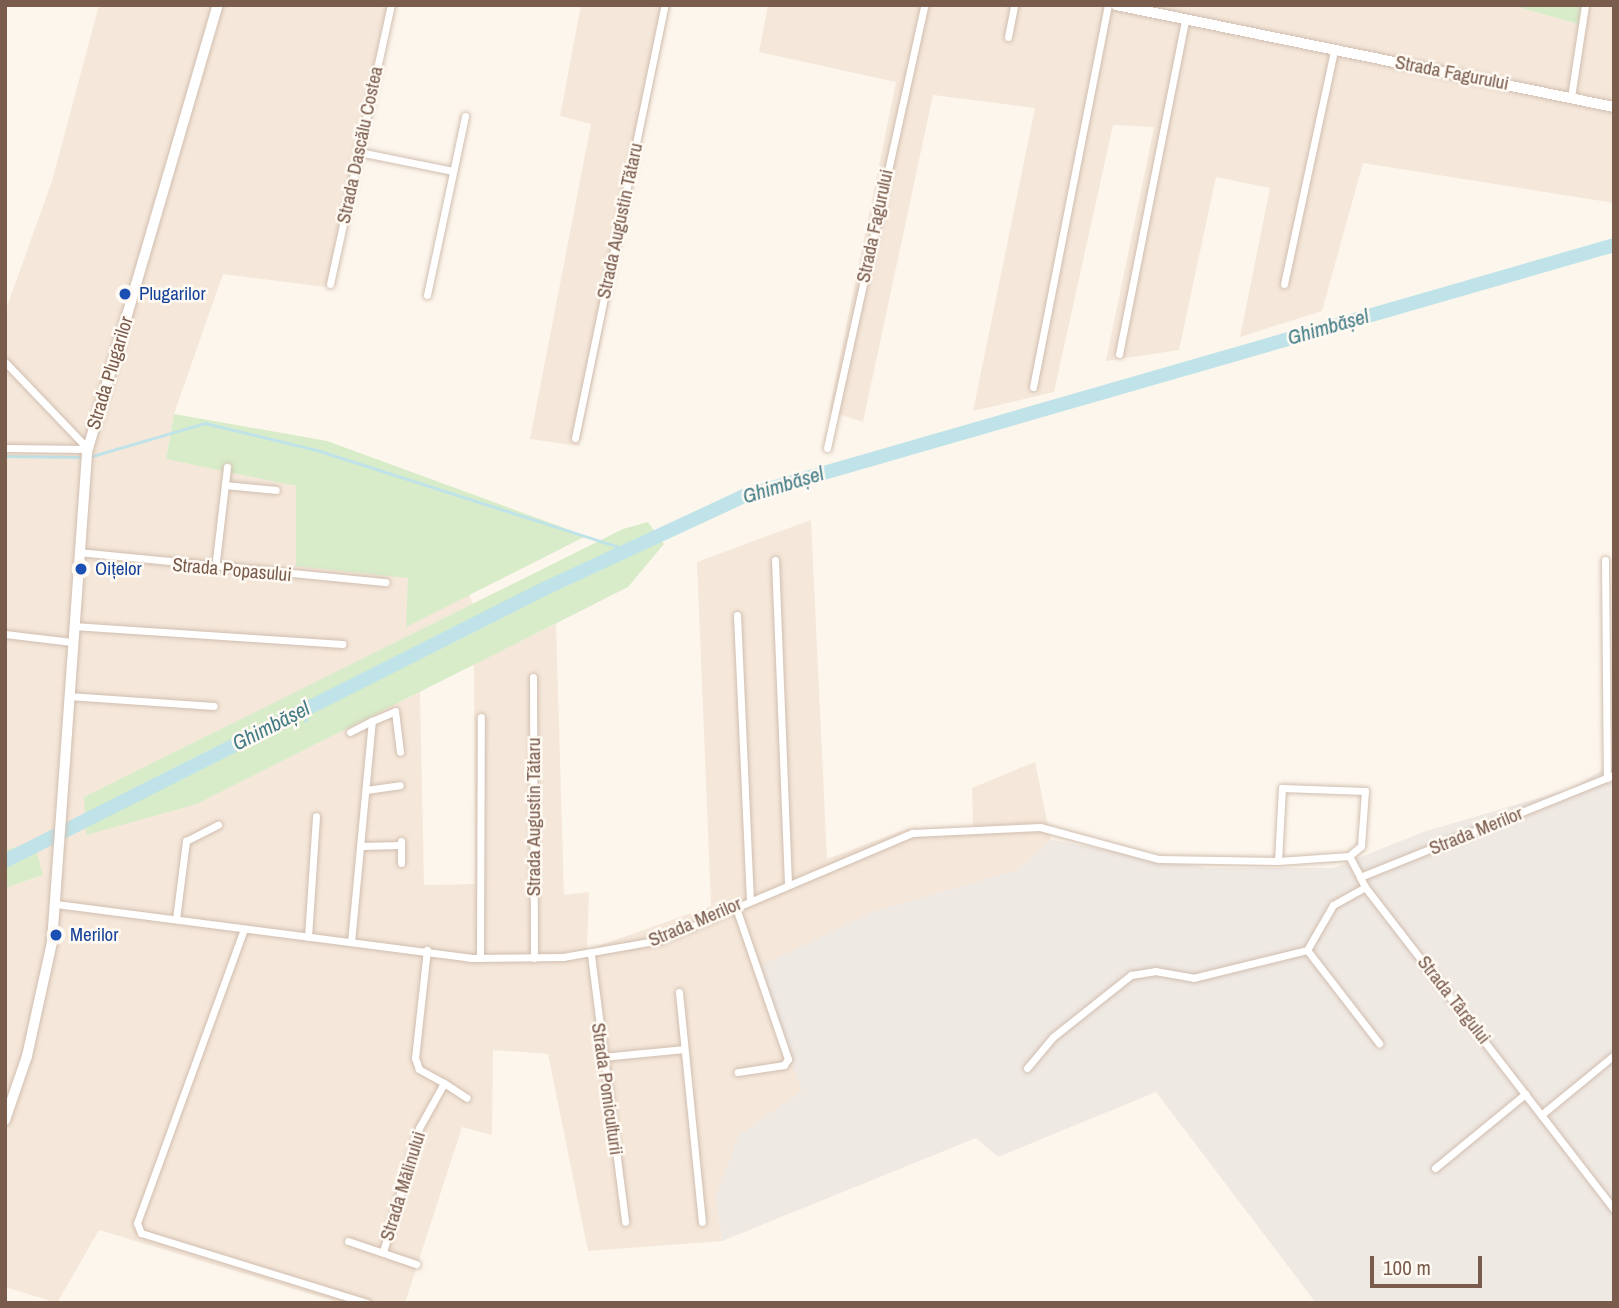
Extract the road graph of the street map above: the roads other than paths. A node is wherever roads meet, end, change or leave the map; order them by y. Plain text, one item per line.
1 (218, 5) edge
2 (391, 5) edge
3 (665, 5) edge
4 (924, 5) edge
5 (1014, 5) edge
6 (1108, 5) edge
7 (1116, 5) edge
8 (1585, 5) edge
9 (1137, 7) edge
10 (1185, 20) junction
11 (1008, 37) dead end
12 (1334, 50) junction
13 (1571, 97) junction
14 (1614, 107) edge
15 (466, 116) dead end
16 (359, 152) junction
17 (453, 172) junction
18 (330, 284) dead end
19 (1284, 284) dead end
20 (427, 295) dead end
21 (1119, 354) dead end
22 (5, 362) edge
23 (1033, 387) dead end
24 (575, 438) dead end
25 (5, 448) edge
26 (827, 448) dead end
27 (87, 450) junction
28 (227, 467) dead end
29 (225, 485) junction
30 (276, 490) dead end
31 (79, 552) junction
32 (775, 560) dead end
33 (1605, 560) dead end
34 (215, 569) junction
35 (386, 582) dead end
36 (737, 615) dead end
37 (73, 626) junction
38 (5, 634) edge
39 (72, 642) junction
40 (342, 644) dead end
41 (533, 677) dead end
42 (68, 696) junction
43 (214, 706) dead end
44 (481, 717) dead end
45 (372, 721) junction
46 (350, 732) dead end
47 (400, 752) dead end
48 (1610, 776) edge
49 (400, 785) dead end
50 (366, 790) junction
51 (316, 816) dead end
52 (219, 825) dead end
53 (360, 846) junction
54 (1349, 856) junction
55 (1278, 861) junction
56 (401, 863) dead end
57 (1360, 877) junction
58 (788, 882) junction
59 (1365, 887) junction
60 (750, 898) junction
61 (56, 904) junction
62 (735, 905) junction
63 (176, 919) junction
64 (244, 929) junction
65 (308, 937) junction
66 (351, 942) junction
67 (427, 950) junction
68 (1307, 950) junction
69 (591, 955) junction
70 (480, 958) junction
71 (534, 958) junction
72 (679, 992) dead end
73 (1379, 1043) dead end
74 (684, 1049) junction
75 (1614, 1055) edge
76 (603, 1057) junction
77 (1027, 1068) dead end
78 (738, 1072) dead end
79 (444, 1083) junction
80 (1525, 1094) junction
81 (467, 1098) dead end
82 (1541, 1115) junction
83 (5, 1121) edge
84 (1434, 1168) dead end
85 (1614, 1209) edge
86 (625, 1222) dead end
87 (702, 1222) dead end
88 (348, 1241) dead end
89 (383, 1252) junction
90 (416, 1264) dead end
91 (367, 1303) edge

1 - 27 street, Strada Plugarilor
2 - 16 street, Strada Dascălu Costea
3 - 24 street, Strada Augustin Tătaru
4 - 26 street, Strada Fagurului
5 - 11 street
6 - 23 street
7 - 9 street, Strada Fagurului
8 - 13 street
9 - 10 street, Strada Fagurului
10 - 12 street, Strada Fagurului
10 - 21 street
12 - 13 street, Strada Fagurului
12 - 19 street
13 - 14 street, Strada Fagurului
15 - 17 street
16 - 17 street
16 - 18 street, Strada Dascălu Costea
17 - 20 street
22 - 27 street
25 - 27 street
27 - 31 street, Strada Plugarilor
28 - 29 street
29 - 30 street
29 - 34 street
31 - 34 street, Strada Popasului
31 - 37 street, Strada Plugarilor
32 - 58 street
33 - 48 street
34 - 35 street, Strada Popasului
36 - 60 street
37 - 39 street, Strada Plugarilor
37 - 40 street
38 - 39 street
39 - 42 street, Strada Plugarilor
41 - 71 street, Strada Augustin Tătaru
42 - 43 street
42 - 61 street, Strada Plugarilor
44 - 70 street
45 - 46 street
45 - 47 street
45 - 50 street
48 - 57 street, Strada Merilor
49 - 50 street
50 - 53 street
51 - 65 street
52 - 63 street
53 - 56 street
53 - 66 street
54 - 55 street, Strada Merilor
54 - 55 street
54 - 57 street
55 - 58 street, Strada Merilor
57 - 59 street, Strada Târgului
58 - 60 street, Strada Merilor
59 - 68 street
59 - 80 street, Strada Târgului
60 - 62 street, Strada Merilor
61 - 63 street, Strada Merilor
61 - 83 street, Strada Plugarilor
62 - 69 street, Strada Merilor
62 - 78 street
63 - 64 street, Strada Merilor
64 - 65 street, Strada Merilor
64 - 91 street
65 - 66 street, Strada Merilor
66 - 67 street, Strada Merilor
67 - 70 street, Strada Merilor
67 - 79 street
68 - 73 street
68 - 77 street
69 - 71 street, Strada Merilor
69 - 76 street, Strada Pomiculturii
70 - 71 street, Strada Merilor
72 - 74 street
74 - 76 street
74 - 87 street
75 - 82 street
76 - 86 street, Strada Pomiculturii
79 - 81 street
79 - 89 street, Strada Mălinului
80 - 82 street, Strada Târgului
80 - 84 street
82 - 85 street, Strada Târgului
88 - 89 street, Strada Mălinului
89 - 90 street, Strada Mălinului

